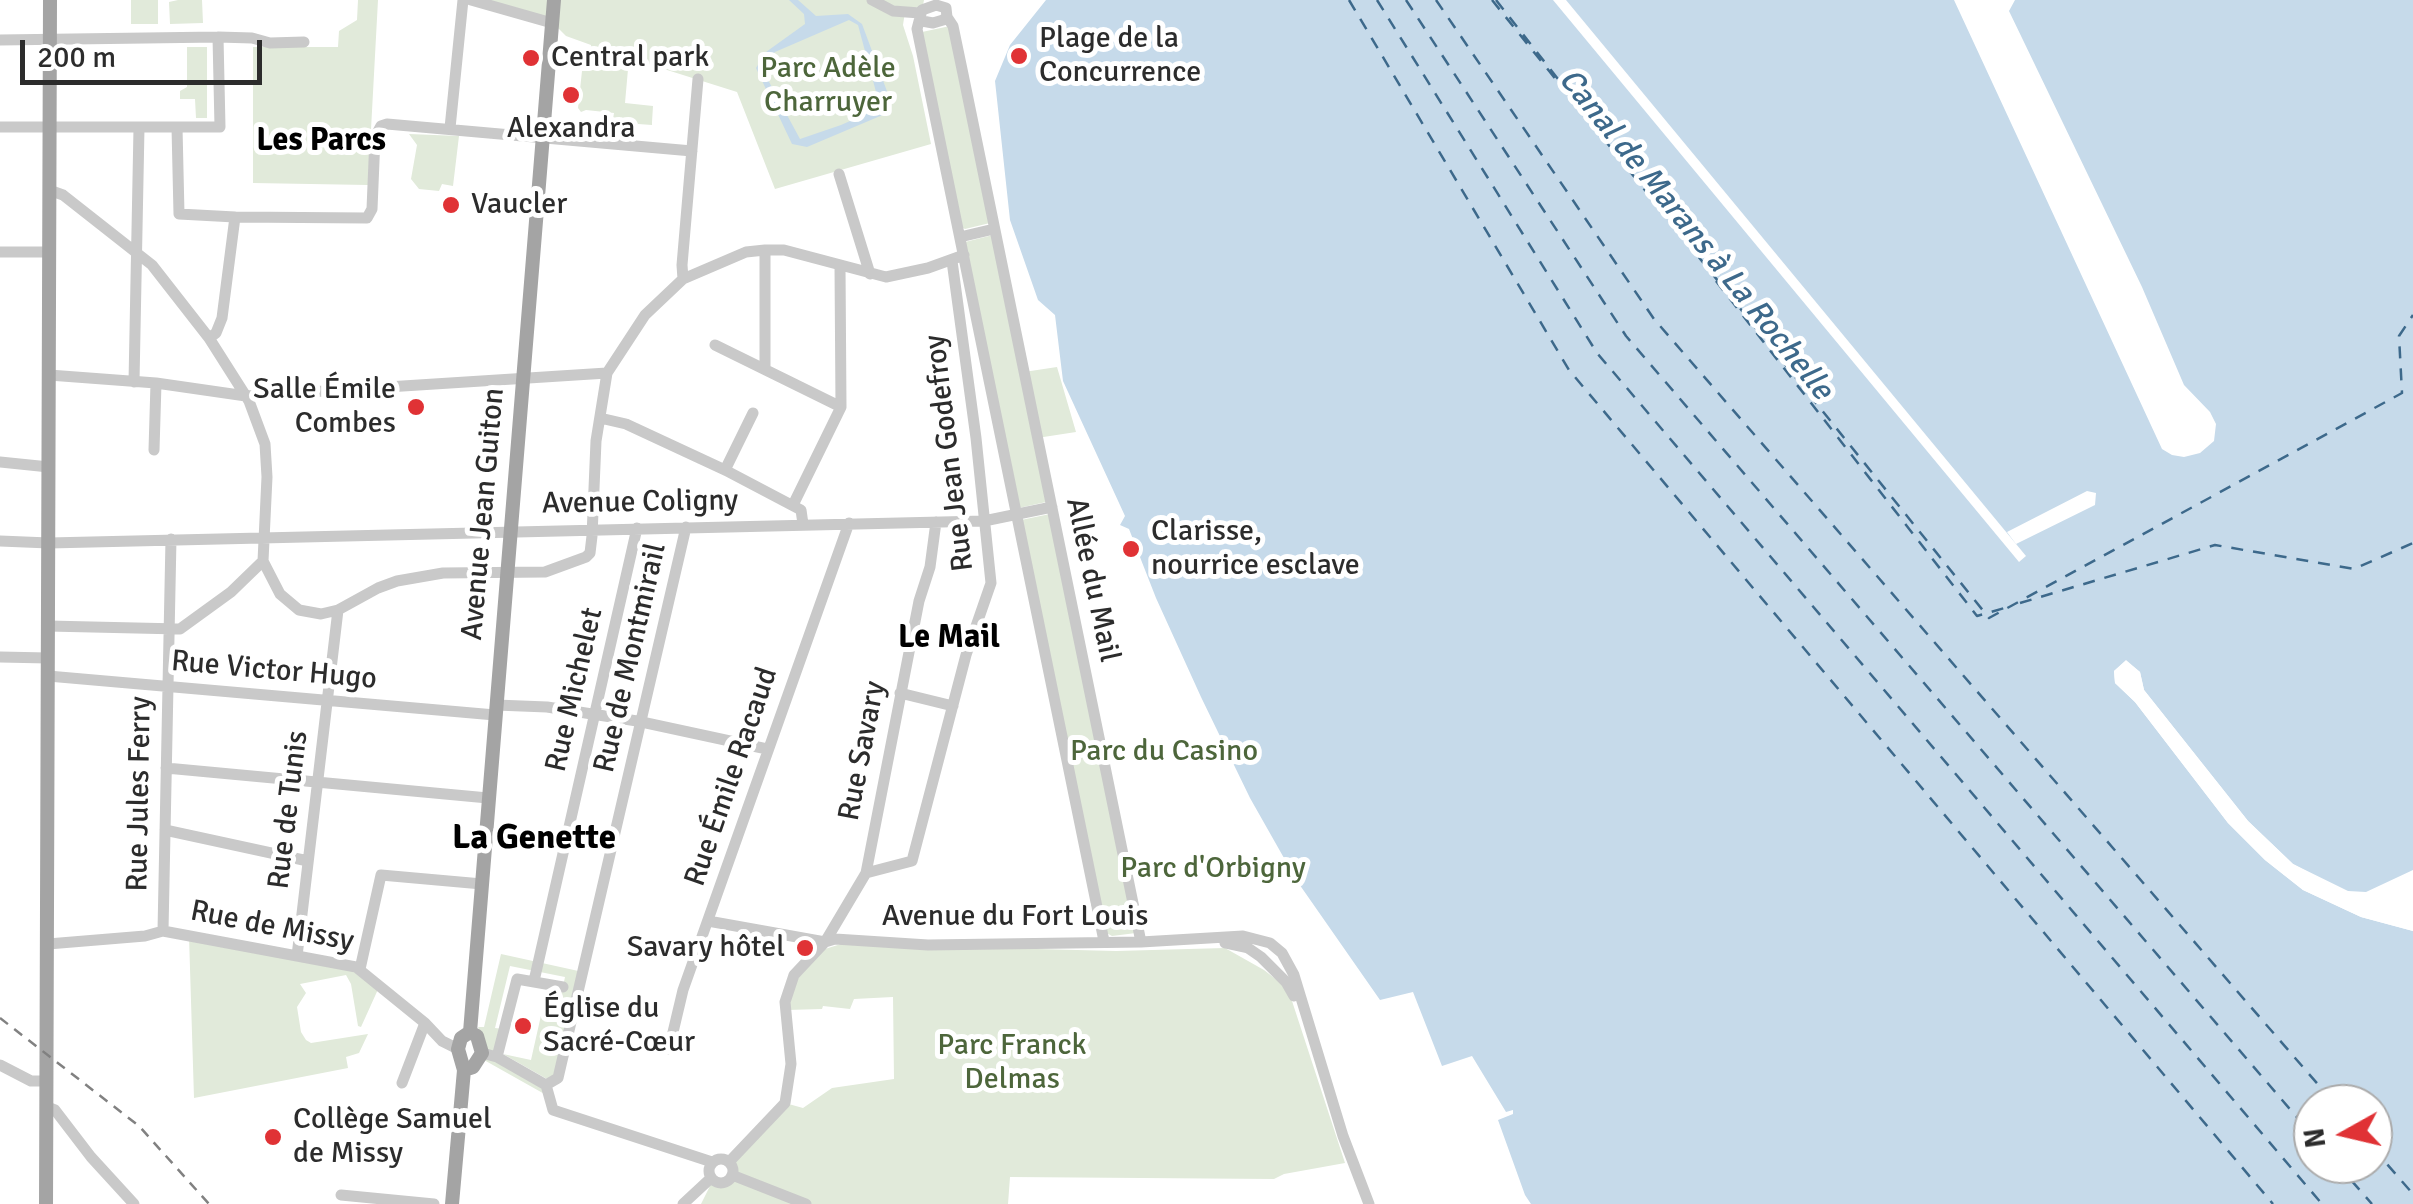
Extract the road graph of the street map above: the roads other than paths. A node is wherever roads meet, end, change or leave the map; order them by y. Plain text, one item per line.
1 (50, 0) edge
2 (463, 0) edge
3 (471, 0) edge
4 (554, 0) edge
5 (872, 0) edge
6 (924, 10) edge
7 (552, 23) junction
8 (218, 37) junction
9 (0, 40) edge
10 (50, 40) junction
11 (304, 42) dead end
12 (698, 79) dead end
13 (0, 127) edge
14 (177, 127) junction
15 (50, 128) junction
16 (139, 128) junction
17 (450, 128) junction
18 (543, 137) junction
19 (692, 151) junction
20 (839, 174) dead end
21 (50, 190) junction
22 (235, 217) junction
23 (994, 229) junction
24 (960, 238) junction
25 (764, 250) junction
26 (0, 252) edge
27 (49, 252) junction
28 (137, 252) junction
29 (958, 258) junction
30 (840, 266) junction
31 (870, 274) junction
32 (683, 280) junction
33 (210, 338) junction
34 (715, 345) dead end
35 (766, 368) junction
36 (606, 373) junction
37 (49, 375) junction
38 (523, 378) junction
39 (134, 382) junction
40 (156, 384) junction
41 (246, 396) junction
42 (841, 406) junction
43 (753, 413) dead end
44 (600, 418) junction
45 (154, 450) dead end
46 (0, 462) edge
47 (49, 466) junction
48 (725, 470) junction
49 (793, 505) junction
50 (1052, 506) junction
51 (1017, 514) junction
52 (984, 521) junction
53 (936, 522) junction
54 (849, 523) junction
55 (803, 524) junction
56 (592, 528) junction
57 (637, 528) junction
58 (686, 528) junction
59 (510, 531) junction
60 (264, 536) junction
61 (171, 539) junction
62 (0, 541) edge
63 (48, 543) junction
64 (263, 562) junction
65 (507, 574) junction
66 (338, 610) junction
67 (48, 626) junction
68 (170, 629) junction
69 (0, 657) edge
70 (48, 658) junction
71 (48, 676) junction
72 (167, 685) junction
73 (900, 693) junction
74 (328, 702) junction
75 (953, 706) junction
76 (496, 710) junction
77 (594, 715) junction
78 (642, 722) junction
79 (767, 748) junction
80 (166, 768) junction
81 (317, 782) junction
82 (488, 798) junction
83 (165, 830) junction
84 (308, 861) junction
85 (866, 874) junction
86 (482, 884) junction
87 (708, 921) junction
88 (163, 931) junction
89 (1104, 940) junction
90 (825, 942) junction
91 (1141, 942) junction
92 (48, 944) junction
93 (297, 956) junction
94 (360, 968) junction
95 (534, 980) junction
96 (563, 987) dead end
97 (424, 1022) junction
98 (470, 1032) junction
99 (458, 1049) junction
100 (669, 1049) dead end
101 (482, 1052) junction
102 (497, 1057) junction
103 (0, 1065) edge
104 (464, 1070) junction
105 (47, 1081) junction
106 (402, 1084) dead end
107 (546, 1085) junction
108 (47, 1107) junction
109 (712, 1162) junction
110 (728, 1162) junction
111 (732, 1175) junction
112 (711, 1178) junction
113 (341, 1194) dead end
114 (46, 1204) edge
115 (134, 1204) edge
116 (434, 1204) edge
117 (452, 1204) edge
118 (683, 1204) edge
119 (806, 1204) edge
120 (1369, 1204) edge

1 - 10 main road
2 - 17 street
3 - 7 street
4 - 7 main road, Avenue Jean Guiton
5 - 6 street
6 - 23 street, Allée du Mail
6 - 24 street, Allée du Mail
7 - 18 main road, Avenue Jean Guiton
8 - 10 street
8 - 11 street
8 - 14 street
9 - 10 street
10 - 15 main road
12 - 19 street
13 - 15 street
14 - 16 street
14 - 22 street
15 - 16 street
15 - 21 main road
16 - 28 street
17 - 18 street
17 - 22 street
18 - 19 street
18 - 38 main road, Avenue Jean Guiton
19 - 32 street
20 - 31 street
21 - 27 main road
21 - 28 street
22 - 33 street
23 - 24 street
23 - 50 street, Allée du Mail
24 - 29 street, Allée du Mail
25 - 30 street
25 - 32 street
25 - 35 street
26 - 27 street
27 - 37 main road
28 - 33 street
28 - 39 street
29 - 31 street
29 - 51 street, Allée du Mail
29 - 52 street, Rue Jean Godefroy
30 - 31 street
30 - 42 street
32 - 36 street
33 - 41 street
34 - 35 street
35 - 42 street
36 - 38 street
36 - 44 street
37 - 39 street
37 - 47 main road
38 - 41 street
38 - 59 main road, Avenue Jean Guiton
39 - 40 street
40 - 41 street
40 - 45 street
41 - 60 street
42 - 49 street
43 - 48 street
44 - 48 street
44 - 56 street
46 - 47 street
47 - 63 main road
48 - 49 street
49 - 55 street
50 - 51 street, Avenue Coligny
50 - 91 street, Allée du Mail
51 - 52 street, Avenue Coligny
51 - 89 street, Allée du Mail
52 - 53 street, Avenue Coligny
52 - 75 street, Rue Jean Godefroy
53 - 54 street, Avenue Coligny
53 - 73 street, Rue Savary
54 - 55 street, Avenue Coligny
54 - 79 street, Rue Émile Racaud
55 - 58 street, Avenue Coligny
56 - 57 street, Avenue Coligny
56 - 59 street, Avenue Coligny
56 - 65 street
57 - 58 street, Avenue Coligny
57 - 77 street, Rue Michelet
58 - 78 street, Rue de Montmirail
59 - 60 street, Avenue Coligny
59 - 65 main road, Avenue Jean Guiton
60 - 61 street, Avenue Coligny
60 - 64 street
61 - 63 street, Avenue Coligny
61 - 68 street, Rue Jules Ferry
62 - 63 street, Avenue Coligny
63 - 67 main road
64 - 66 street
64 - 68 street
65 - 66 street
65 - 76 main road, Avenue Jean Guiton
66 - 74 street, Rue de Tunis
67 - 68 street
67 - 70 main road
68 - 72 street, Rue Jules Ferry
69 - 70 street
70 - 71 main road
71 - 72 street, Rue Victor Hugo
71 - 92 main road
72 - 74 street, Rue Victor Hugo
72 - 80 street, Rue Jules Ferry
73 - 75 street
73 - 85 street, Rue Savary
74 - 76 street, Rue Victor Hugo
74 - 81 street, Rue de Tunis
75 - 85 street, Rue Jean Godefroy
76 - 77 street, Rue Victor Hugo
76 - 82 main road, Avenue Jean Guiton
77 - 78 street, Rue Victor Hugo
77 - 95 street, Rue Michelet
78 - 79 street, Rue Victor Hugo
78 - 107 street, Rue de Montmirail
79 - 87 street, Rue Émile Racaud
80 - 81 street
80 - 83 street, Rue Jules Ferry
81 - 82 street
81 - 84 street, Rue de Tunis
82 - 86 main road, Avenue Jean Guiton
83 - 84 street
83 - 88 street, Rue Jules Ferry
84 - 93 street, Rue de Tunis
85 - 90 street
86 - 94 street
86 - 98 main road, Avenue Jean Guiton
87 - 90 street, Avenue du Fort Louis
87 - 100 street, Rue Émile Racaud
88 - 92 street, Rue de Missy
88 - 93 street, Rue de Missy
89 - 90 street, Avenue du Fort Louis
89 - 91 street, Avenue du Fort Louis
90 - 110 street
91 - 120 street, Avenue du Fort Louis
92 - 105 main road
93 - 94 street, Rue de Missy
94 - 97 street, Rue de Missy
95 - 96 street
95 - 102 street
97 - 99 street, Rue de Missy
97 - 106 street
98 - 99 main road
98 - 101 main road
99 - 104 main road
101 - 102 street
101 - 104 main road
102 - 107 street
103 - 105 street
104 - 117 main road
105 - 108 main road
107 - 109 street
108 - 114 main road
108 - 115 street
109 - 110 street
109 - 112 street
110 - 111 street
111 - 112 street
111 - 119 street
112 - 118 street
113 - 116 street

